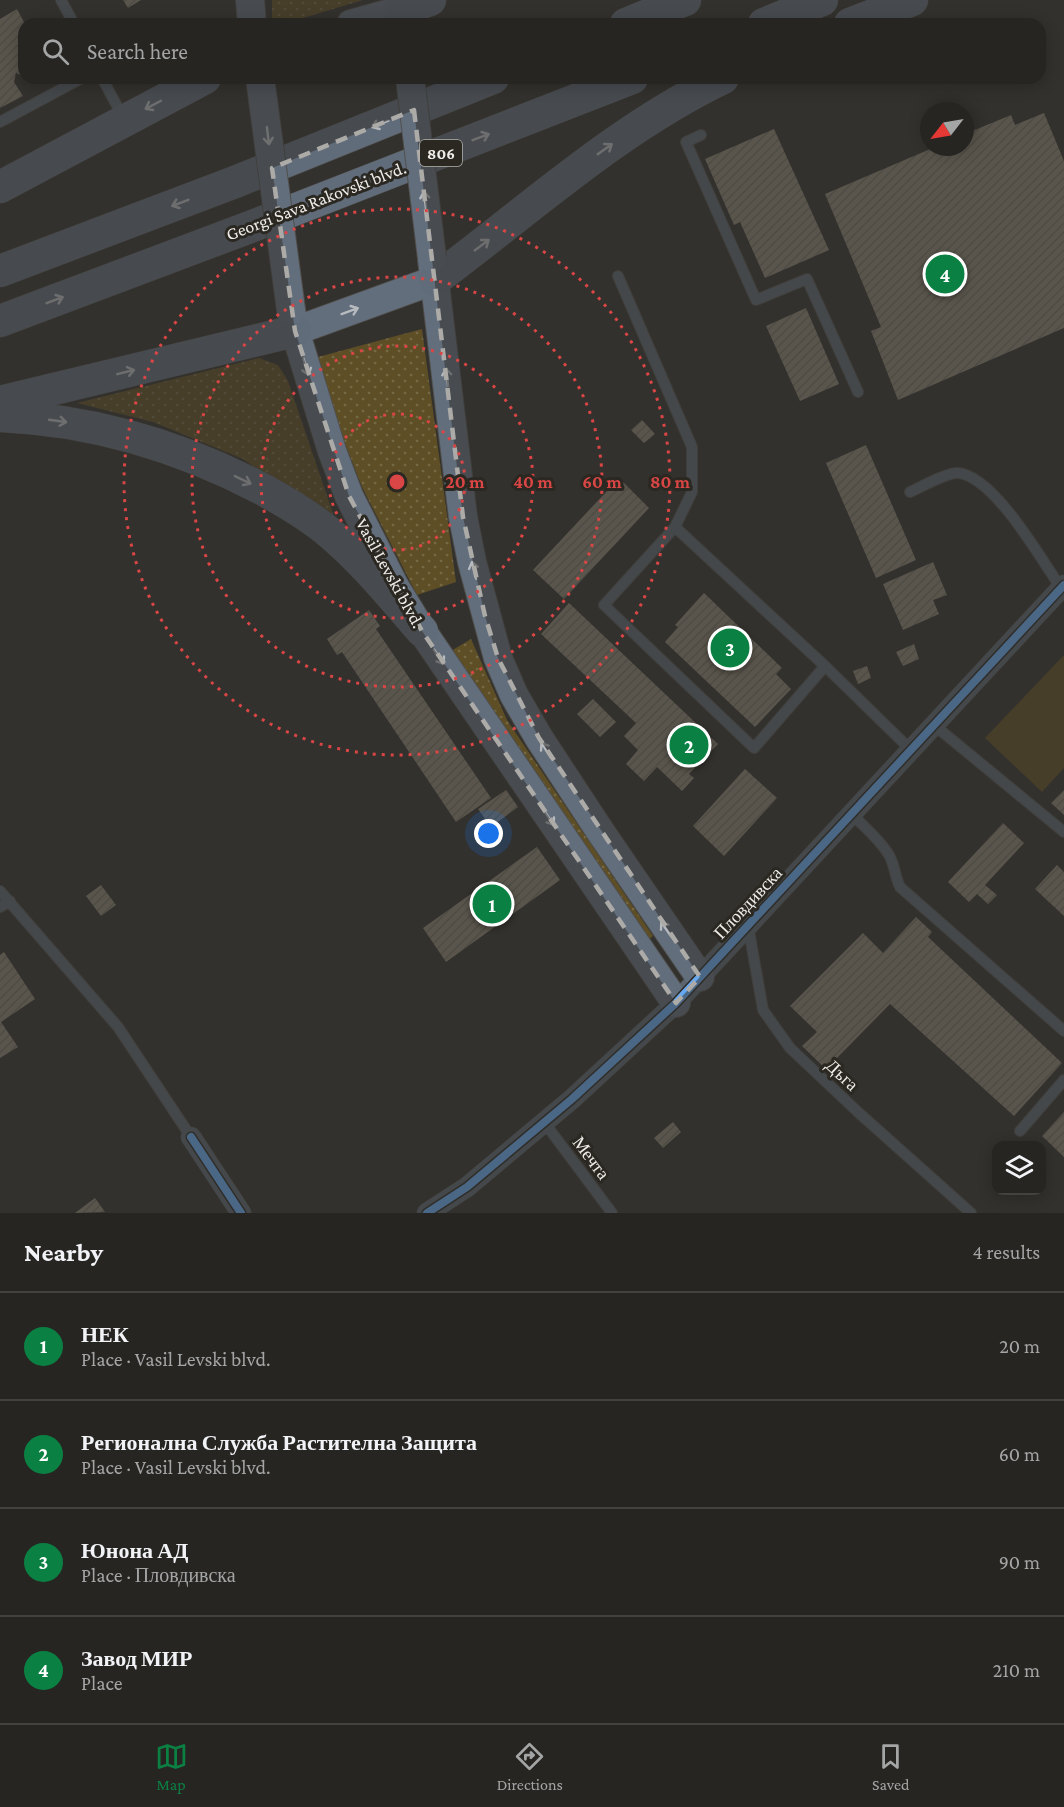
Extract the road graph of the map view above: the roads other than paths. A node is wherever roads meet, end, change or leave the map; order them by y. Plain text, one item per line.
1 (61, 0) edge
2 (250, 0) edge
3 (685, 0) edge
4 (822, 0) edge
5 (912, 0) edge
6 (407, 11) edge
7 (71, 18) edge
8 (252, 18) edge
9 (377, 18) edge
10 (641, 18) edge
11 (778, 18) edge
12 (866, 18) edge
13 (71, 84) edge
14 (105, 84) edge
15 (194, 84) edge
16 (261, 84) edge
17 (411, 84) edge
18 (478, 84) edge
19 (617, 84) edge
20 (712, 84) edge
21 (125, 120) junction
22 (0, 122) edge
23 (701, 135) dead end
24 (0, 187) edge
25 (434, 269) junction
26 (0, 271) edge
27 (618, 276) dead end
28 (0, 321) edge
29 (293, 321) junction
30 (858, 392) dead end
31 (0, 402) edge
32 (0, 416) edge
33 (910, 492) dead end
34 (675, 527) junction
35 (1063, 586) edge
36 (422, 631) junction
37 (825, 666) junction
38 (934, 725) junction
39 (911, 750) junction
40 (851, 813) junction
41 (1064, 832) edge
42 (0, 891) edge
43 (10, 901) junction
44 (0, 907) edge
45 (748, 925) junction
46 (700, 977) junction
47 (676, 1003) junction
48 (1064, 1031) edge
49 (1064, 1080) edge
50 (544, 1122) junction
51 (1020, 1131) dead end
52 (191, 1137) joint
53 (241, 1213) edge
54 (427, 1213) edge
55 (612, 1213) edge
56 (971, 1213) edge

1 - 7 lane
2 - 8 main road
3 - 10 main road
4 - 11 main road
5 - 12 main road
6 - 9 main road
13 - 22 lane
14 - 21 lane
15 -> 21 main road
16 -> 29 main road, Vasil Levski blvd., bridge
25 -> 17 main road, bridge
18 -> 26 main road
28 -> 19 main road, Georgi Sava Rakovski blvd. / 806
25 -> 20 main road
21 - 24 main road
23 - 30 lane
29 -> 25 main road
46 -> 25 main road
27 - 34 lane
31 -> 29 main road
29 -> 36 main road, Vasil Levski blvd.
32 -> 36 main road
33 - 35 lane
34 - 37 lane
34 - 37 lane
35 - 38 street, Пловдивска
36 -> 47 main road, Vasil Levski blvd.
37 - 39 lane
38 - 39 street, Пловдивска
38 - 41 lane
39 - 40 street, Пловдивска
40 - 45 street, Пловдивска
40 - 48 lane
42 - 43 lane
43 - 44 lane
43 - 52 lane
45 - 46 street, Пловдивска
45 - 56 lane, Дъга
46 - 47 street, Пловдивска
47 - 50 street, Пловдивска
49 - 51 lane
50 - 54 street, Пловдивска
50 - 55 lane, Мечта
52 - 53 street

